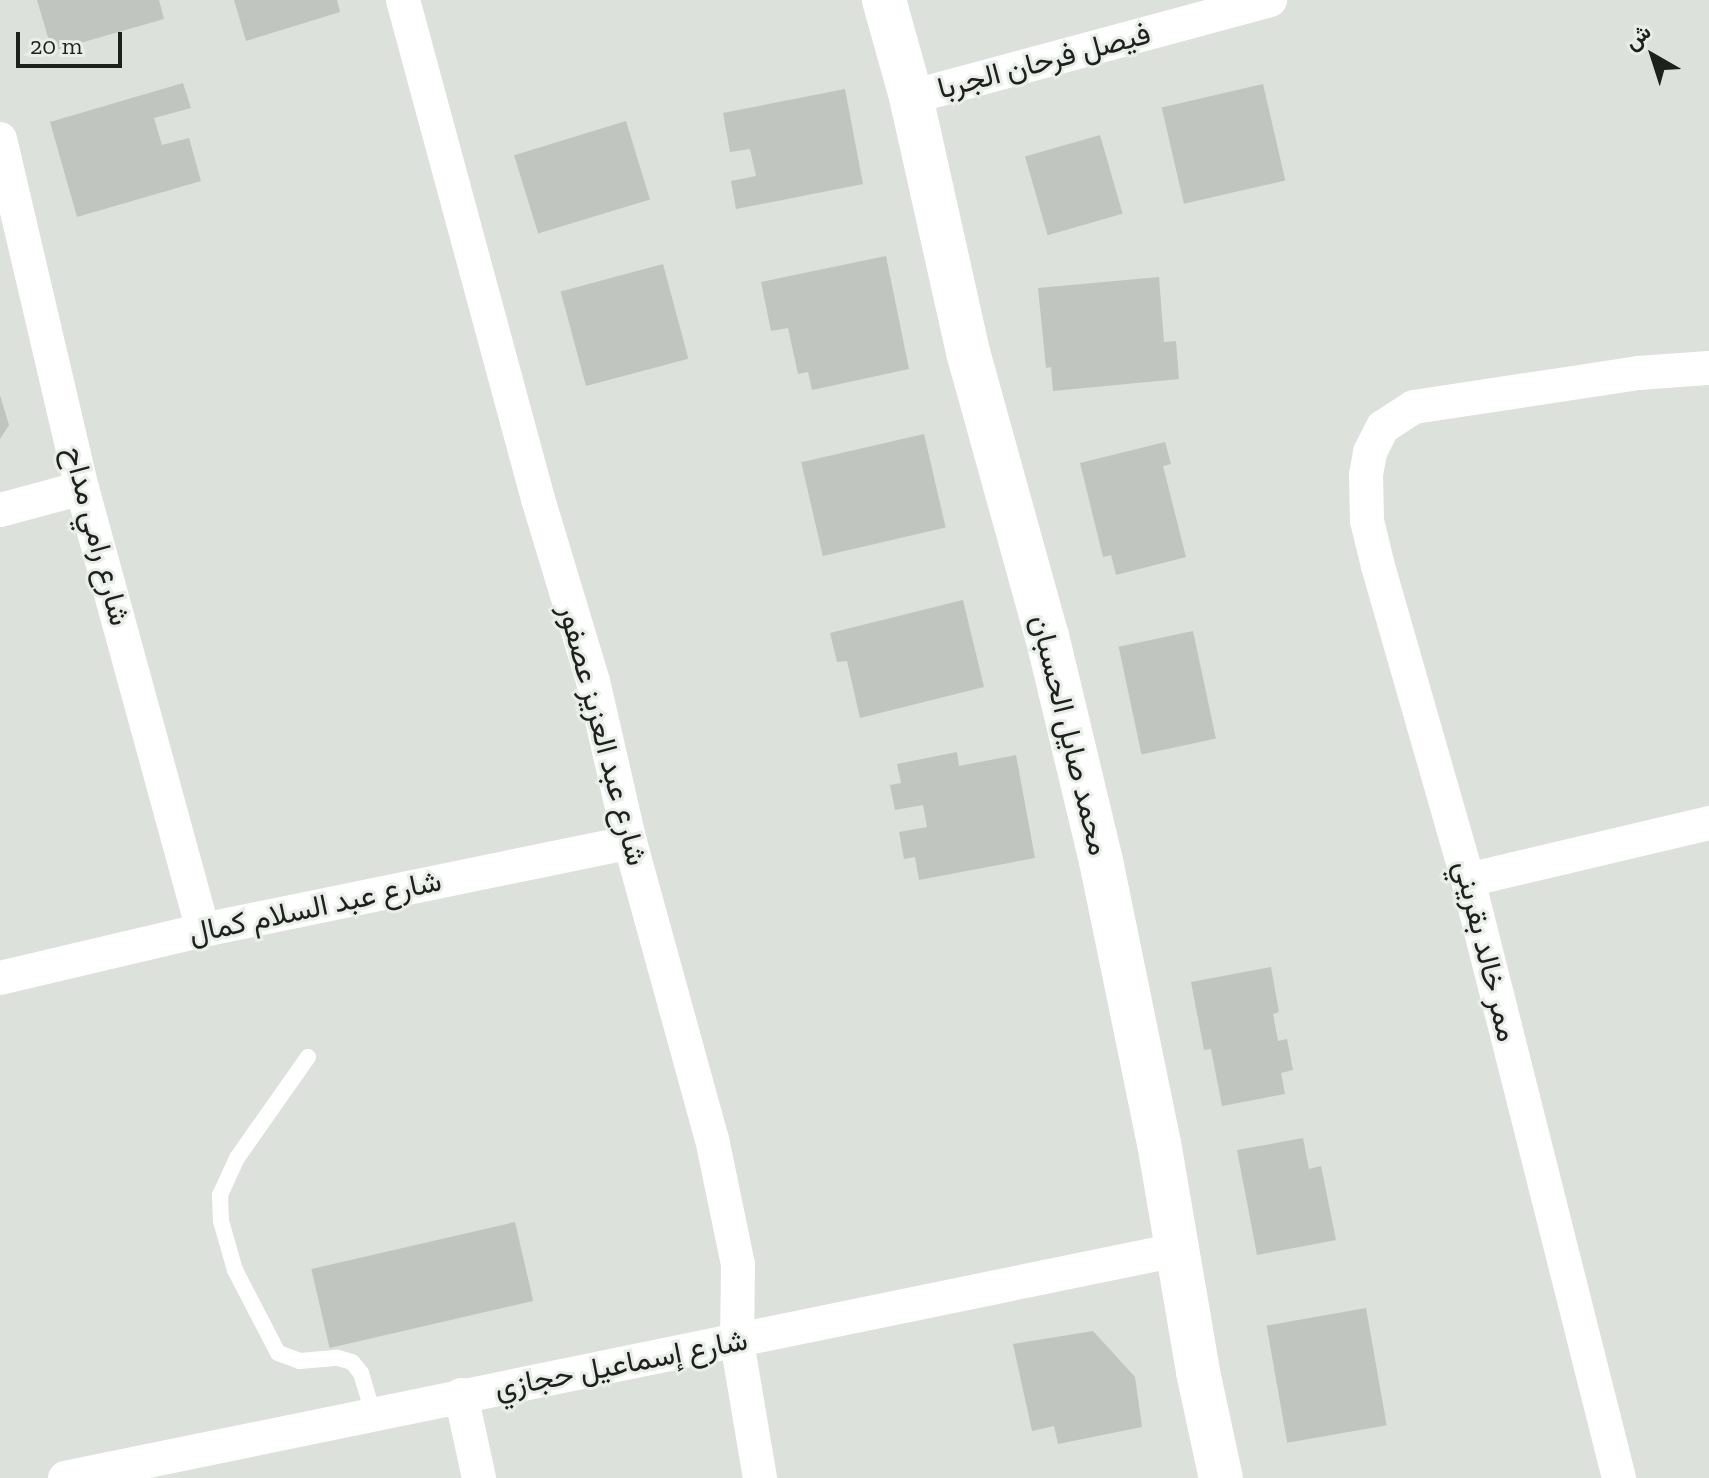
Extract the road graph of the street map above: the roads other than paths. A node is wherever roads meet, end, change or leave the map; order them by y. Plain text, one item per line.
1 (403, 0) edge
2 (884, 0) edge
3 (1270, 0) edge
4 (911, 97) junction
5 (0, 139) edge
6 (1709, 368) edge
7 (82, 488) junction
8 (0, 510) edge
9 (1709, 823) edge
10 (630, 842) junction
11 (1468, 880) junction
12 (203, 930) junction
13 (0, 978) edge
14 (308, 1057) dead end
15 (1177, 1250) junction
16 (737, 1342) junction
17 (461, 1395) junction
18 (373, 1413) junction
19 (65, 1478) edge
20 (479, 1478) edge
21 (760, 1478) edge
22 (1221, 1478) edge
23 (1619, 1478) edge

1 - 10 street, شارع عبد العزيز عصفور
2 - 4 street, محمد صايل الحسبان
3 - 4 street, فيصل فرحان الجربا
4 - 15 street, محمد صايل الحسبان
5 - 7 street, شارع رامي مداح
6 - 11 street, ممر خالد بقريني
7 - 8 street
7 - 12 street, شارع رامي مداح
9 - 11 street
10 - 12 street, شارع عبد السلام كمال
10 - 16 street, شارع عبد العزيز عصفور
11 - 23 street, ممر خالد بقريني
12 - 13 street, شارع عبد السلام كمال
14 - 18 lane
15 - 16 street, شارع إسماعيل حجازي
15 - 22 street, محمد صايل الحسبان
16 - 17 street, شارع إسماعيل حجازي
16 - 21 street, شارع عبد العزيز عصفور
17 - 18 street, شارع إسماعيل حجازي
17 - 20 street
18 - 19 street, شارع إسماعيل حجازي

